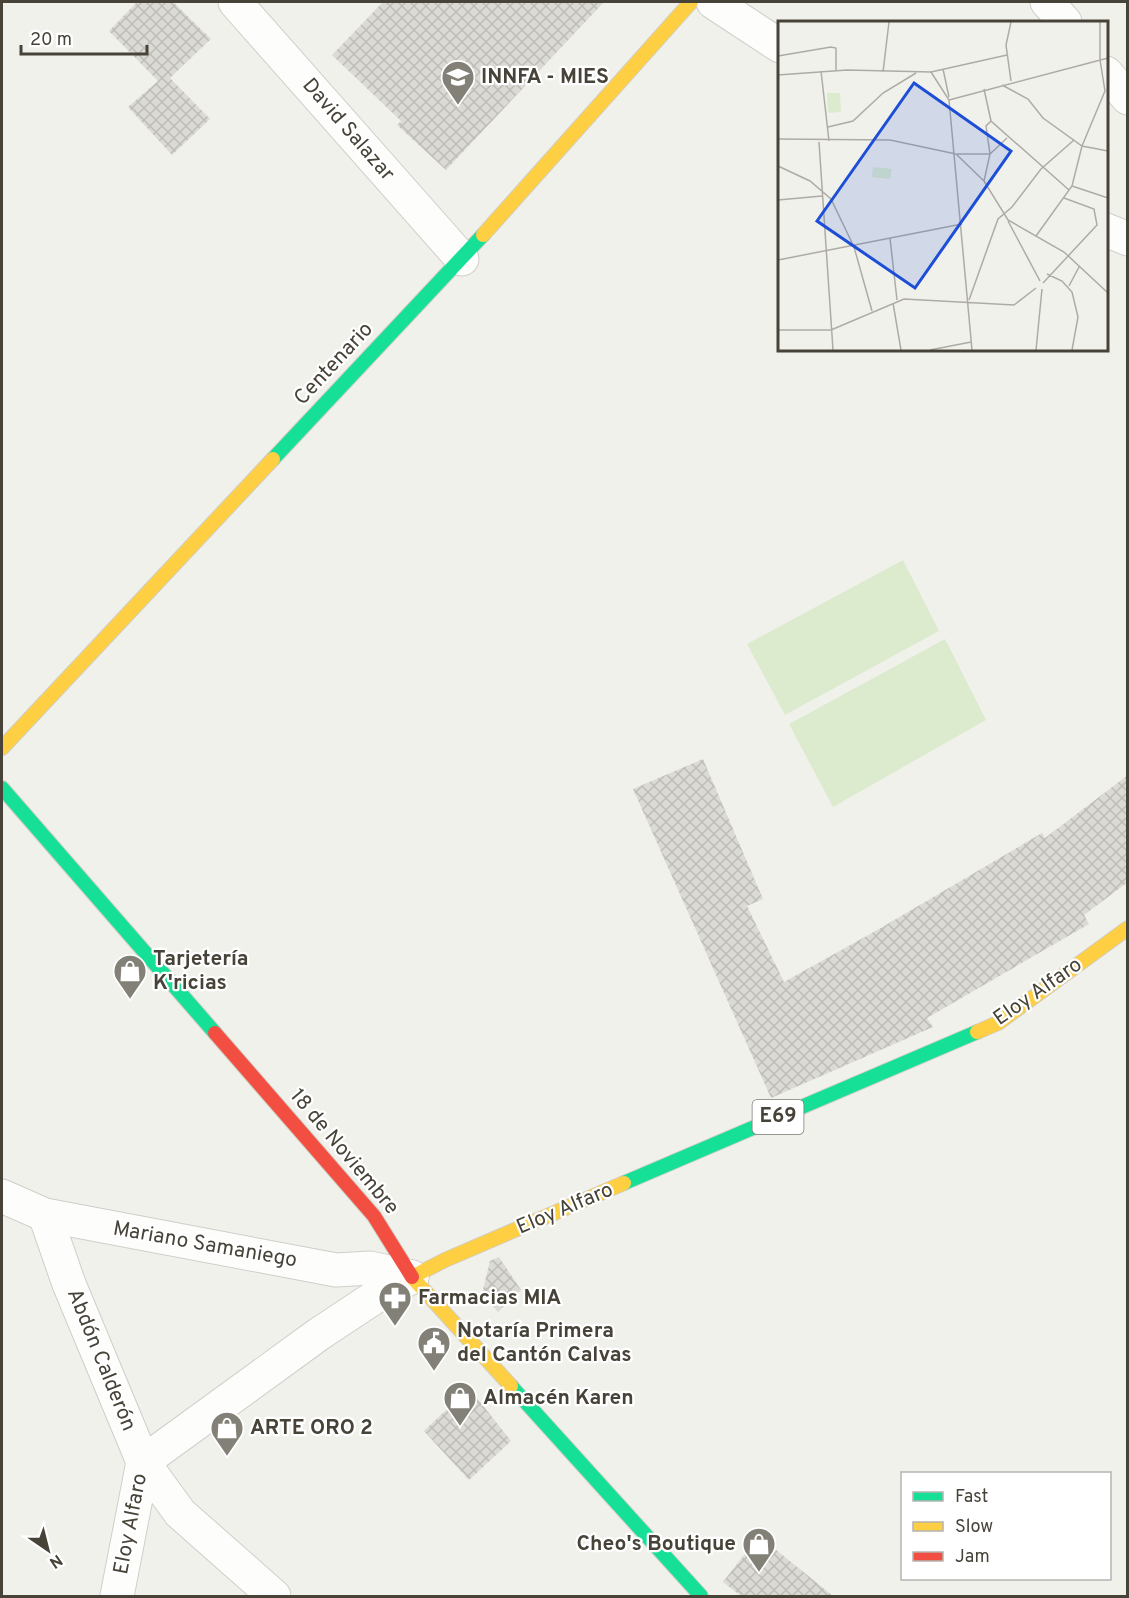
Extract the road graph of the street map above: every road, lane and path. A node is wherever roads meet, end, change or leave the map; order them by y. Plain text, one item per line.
1 (235, 2) edge
2 (691, 2) edge
3 (713, 2) edge
4 (1047, 2) edge
5 (1064, 21) edge
6 (778, 45) edge
7 (1108, 74) edge
8 (1128, 98) edge
9 (1108, 230) edge
10 (1128, 239) edge
11 (462, 259) junction
12 (2, 748) edge
13 (2, 788) edge
14 (1128, 928) edge
15 (2, 1196) edge
16 (45, 1215) junction
17 (309, 1264) junction
18 (412, 1277) junction
19 (319, 1334) junction
20 (143, 1462) junction
21 (117, 1596) edge
22 (274, 1596) edge
23 (701, 1596) edge

1 - 11 street, David Salazar
2 - 11 main road, Centenario
3 - 6 street
4 - 5 street
7 - 8 street
9 - 10 street
11 - 12 main road, Centenario
13 - 18 main road, 18 de Noviembre
14 - 18 main road, Eloy Alfaro / E69
15 - 16 street, Mariano Samaniego
16 - 17 street, Mariano Samaniego
16 - 20 street, Abdón Calderón
17 - 18 street, Mariano Samaniego
17 - 19 street
18 - 19 street, Eloy Alfaro
18 - 23 main road, 18 de Noviembre
19 - 20 street, Eloy Alfaro
20 - 21 street, Eloy Alfaro
20 - 22 street, Abdón Calderón

